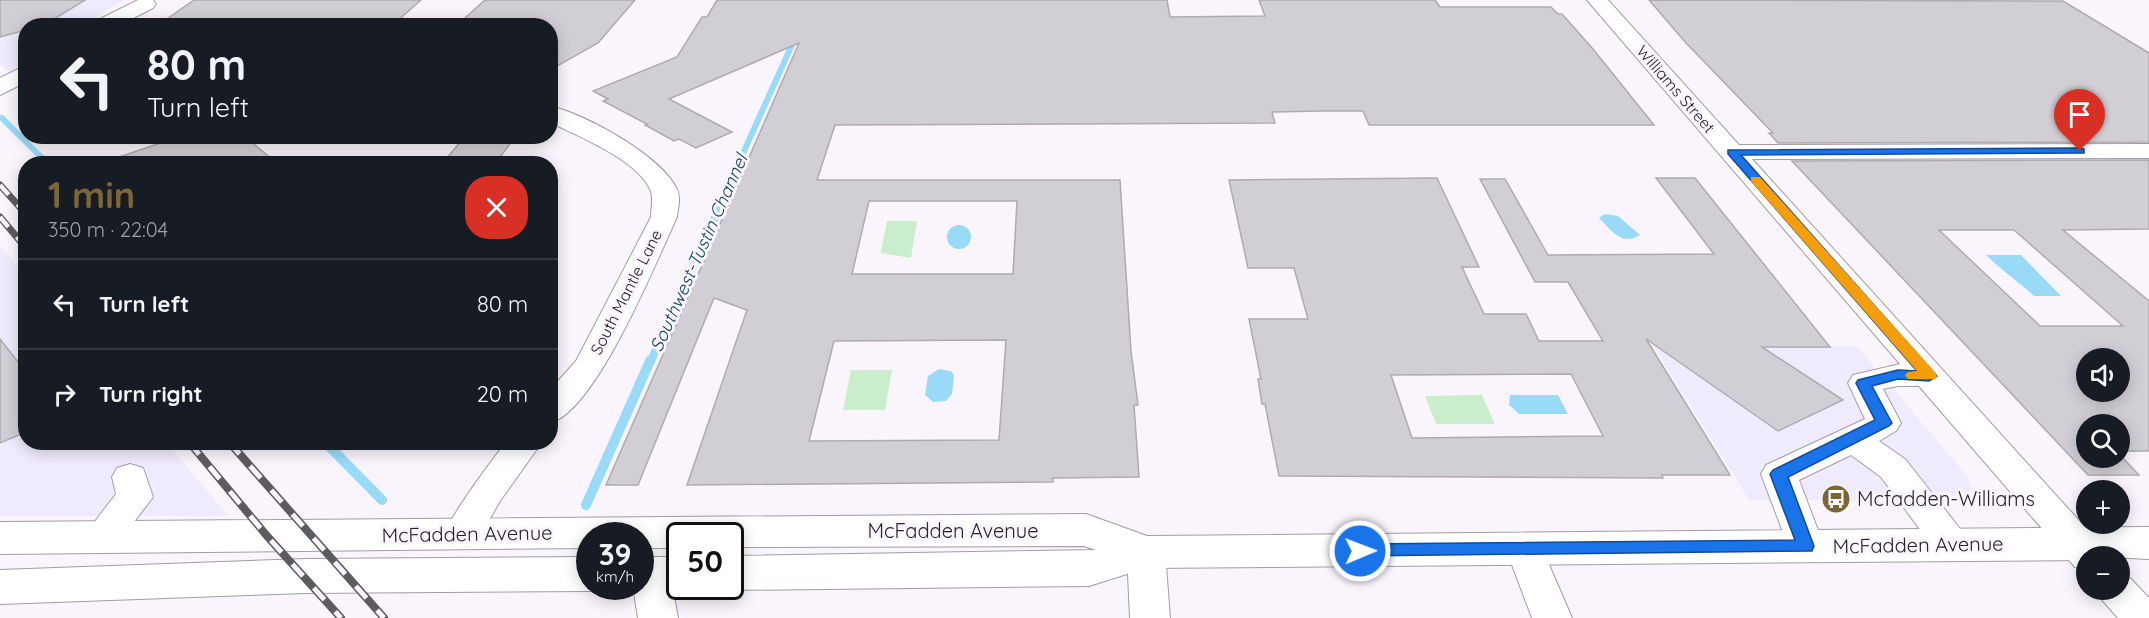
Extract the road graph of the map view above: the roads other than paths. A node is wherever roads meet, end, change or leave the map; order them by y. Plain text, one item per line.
1 (1598, 0) edge
2 (149, 2) edge
3 (120, 18) edge
4 (18, 77) edge
5 (0, 88) edge
6 (18, 93) edge
7 (0, 105) edge
8 (558, 117) edge
9 (2149, 151) edge
10 (1732, 152) junction
11 (1929, 376) junction
12 (558, 403) edge
13 (1854, 440) junction
14 (519, 450) edge
15 (130, 477) dead end
16 (463, 533) junction
17 (102, 537) junction
18 (0, 538) edge
19 (2149, 543) edge
20 (1952, 545) junction
21 (1806, 546) junction
22 (2079, 546) edge
23 (2121, 546) edge
24 (1525, 549) junction
25 (2076, 550) edge
26 (1146, 552) junction
27 (576, 573) edge
28 (744, 573) edge
29 (657, 574) edge
30 (0, 587) edge
31 (2126, 600) edge
32 (658, 618) edge
33 (1150, 618) edge
34 (1552, 618) edge
35 (2142, 618) edge

1 - 10 street, Williams Street
2 - 3 street
4 - 5 street
6 - 7 street
8 - 12 street, South Mantle Lane
9 - 10 street
10 - 11 street, Williams Street
11 - 13 street
11 - 22 street, Williams Street
13 - 20 street
13 - 21 street
14 - 16 street
15 - 17 street
16 - 17 main road, McFadden Avenue
16 - 26 main road, McFadden Avenue
17 - 18 main road, McFadden Avenue
19 - 23 main road, McFadden Avenue
20 - 21 main road, McFadden Avenue
20 - 25 main road, McFadden Avenue
21 - 24 main road, McFadden Avenue
24 - 26 main road, McFadden Avenue
24 - 34 street
26 - 28 main road, McFadden Avenue
26 - 33 street
27 - 30 main road
29 - 32 street
31 - 35 street

